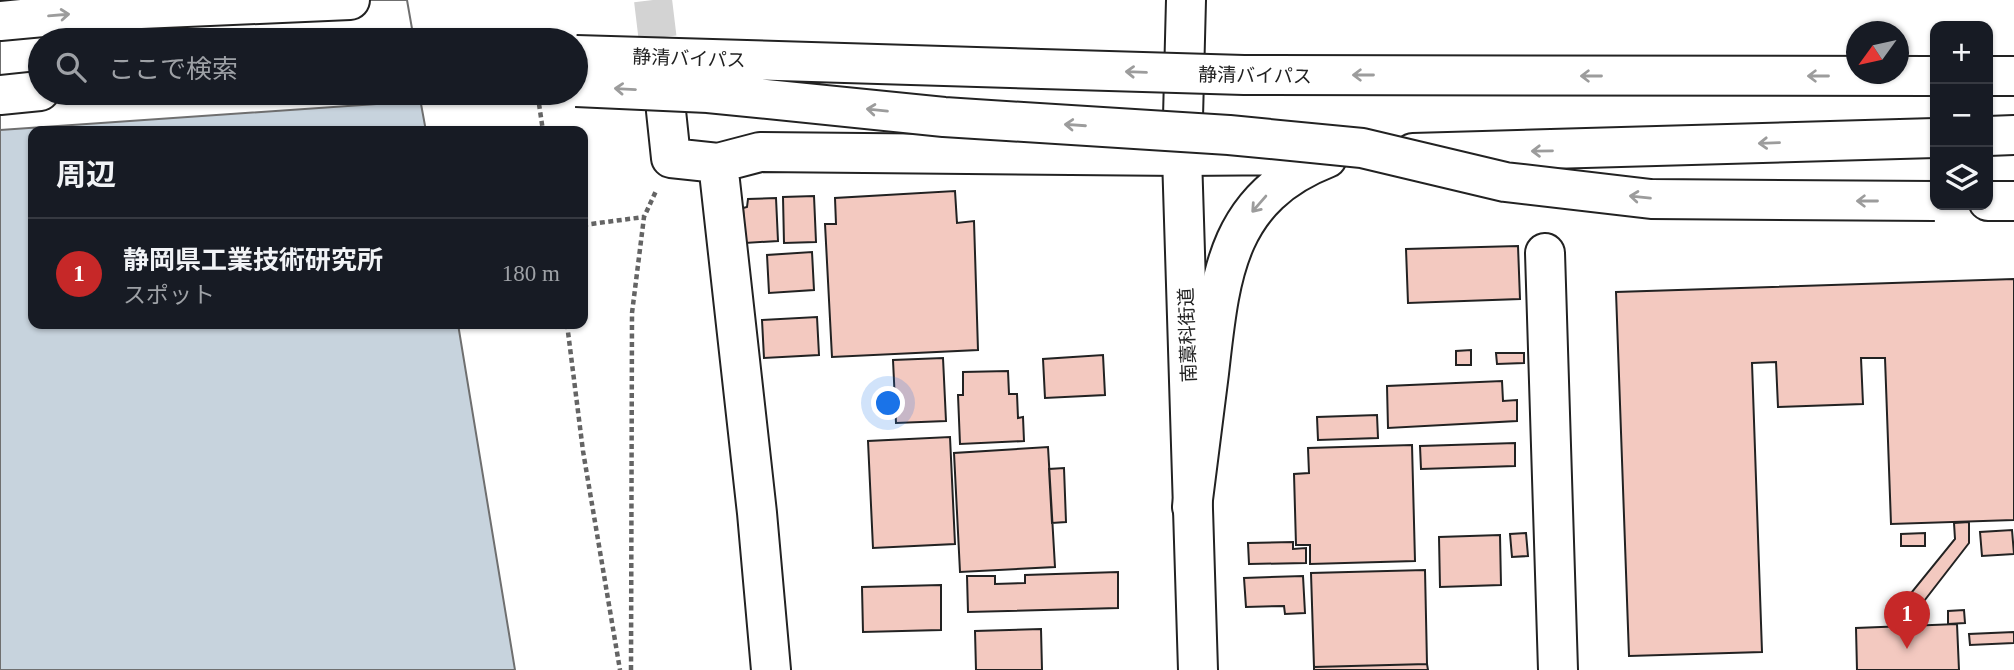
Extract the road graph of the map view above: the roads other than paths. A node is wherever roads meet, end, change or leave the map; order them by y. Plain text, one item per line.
1 (186, 0) edge
2 (350, 0) edge
3 (1186, 0) edge
4 (118, 10) junction
5 (0, 21) edge
6 (588, 55) edge
7 (1930, 76) edge
8 (1993, 76) edge
9 (2014, 76) edge
10 (588, 88) edge
11 (28, 92) edge
12 (0, 95) edge
13 (666, 111) tunnel mouth
14 (2014, 135) edge
15 (1993, 136) edge
16 (1930, 138) edge
17 (1335, 155) junction
18 (1182, 156) junction
19 (718, 163) junction
20 (1930, 201) edge
21 (1993, 201) edge
22 (2014, 201) edge
23 (1545, 253) dead end
24 (1192, 507) junction
25 (771, 670) edge
26 (1198, 670) edge
27 (1558, 670) edge

1 - 4 main road
2 - 4 main road
3 - 18 main road, 南藁科街道
5 -> 4 main road
7 -> 6 main road, 静清バイパス, bridge
8 - 9 main road
20 -> 10 main road, bridge
11 - 12 main road
13 - 19 main road
14 - 15 main road
16 -> 17 main road
17 - 18 main road
17 -> 24 main road
18 - 19 main road
18 - 24 main road, 南藁科街道
19 - 25 main road
21 - 22 main road
23 - 27 main road
24 - 26 main road, 南藁科街道

